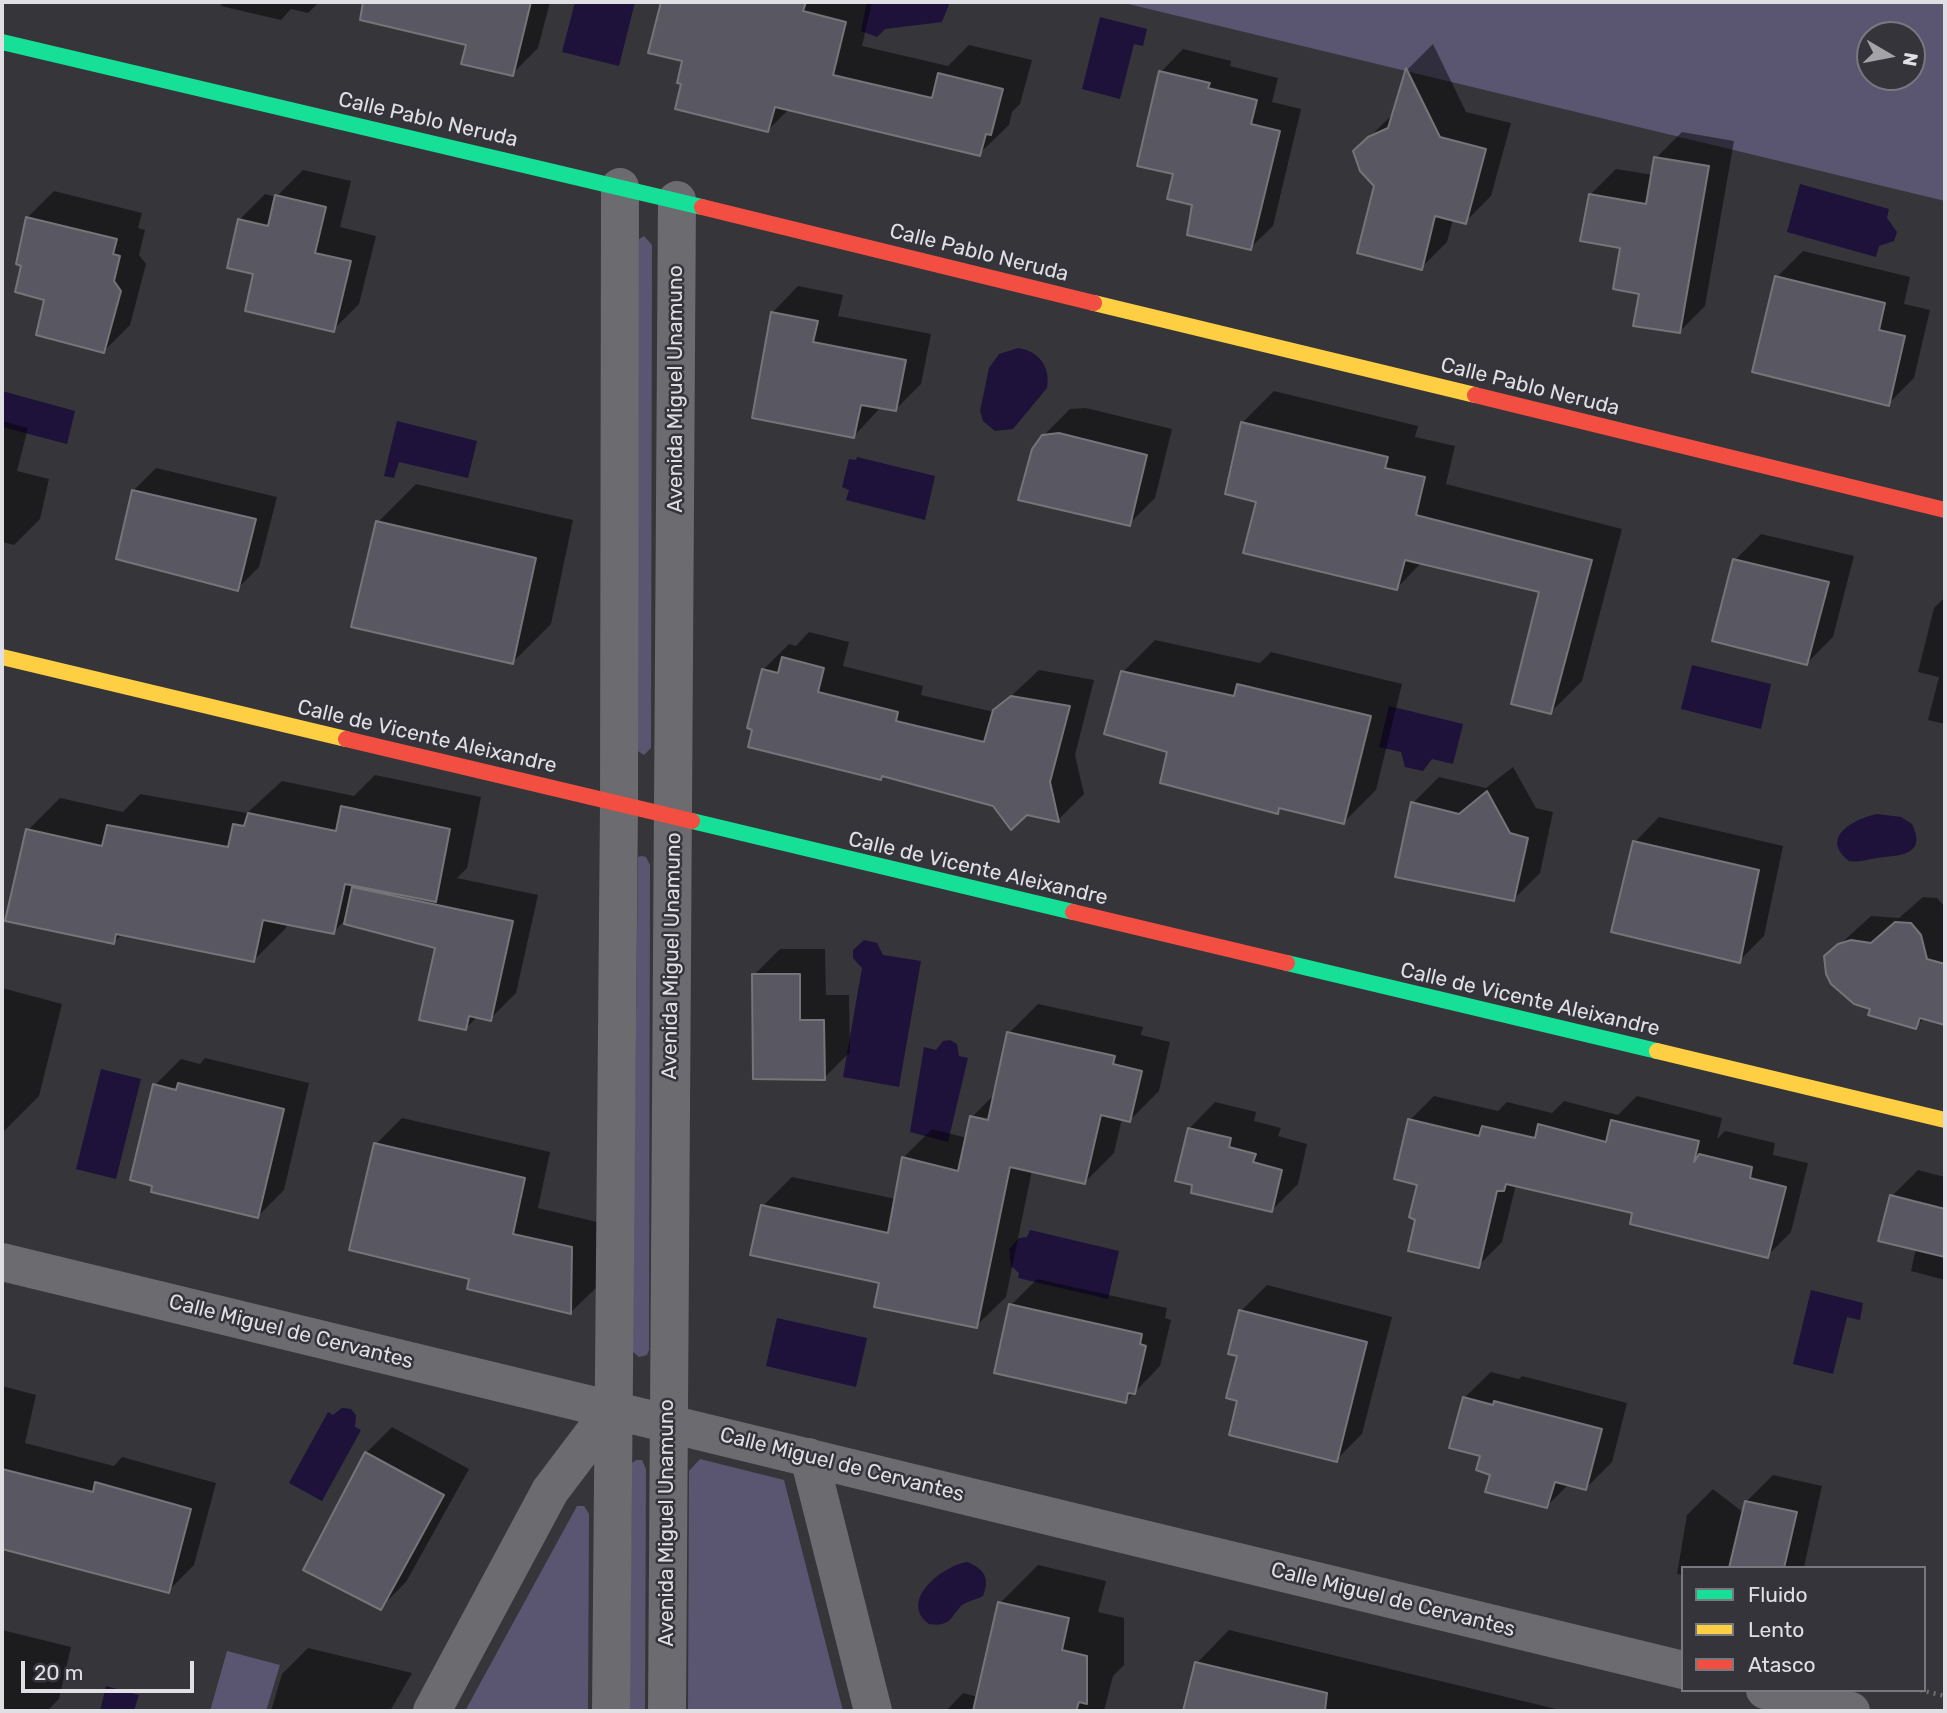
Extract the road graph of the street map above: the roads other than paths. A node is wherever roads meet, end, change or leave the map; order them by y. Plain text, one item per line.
1 (2, 42) edge
2 (620, 187) junction
3 (677, 200) junction
4 (1945, 510) edge
5 (2, 657) edge
6 (619, 804) junction
7 (674, 818) junction
8 (1945, 1120) edge
9 (2, 1262) edge
10 (612, 1409) junction
11 (667, 1423) junction
12 (809, 1457) junction
13 (1681, 1670) edge
14 (1773, 1692) edge
15 (432, 1711) edge
16 (611, 1711) edge
17 (667, 1711) edge
18 (873, 1711) edge
19 (1851, 1711) edge

1 - 2 street, Calle Pablo Neruda
2 - 3 street, Calle Pablo Neruda
2 - 6 street
3 - 4 street, Calle Pablo Neruda
3 - 7 street, Avenida Miguel Unamuno
5 - 6 street, Calle de Vicente Aleixandre
6 - 7 street, Calle de Vicente Aleixandre
6 - 10 street
7 - 8 street, Calle de Vicente Aleixandre
7 - 11 street, Avenida Miguel Unamuno
9 - 10 street, Calle Miguel de Cervantes
10 - 11 street, Calle Miguel de Cervantes
10 - 15 street
10 - 16 street
11 - 12 street, Calle Miguel de Cervantes
11 - 17 street, Avenida Miguel Unamuno
12 - 13 street, Calle Miguel de Cervantes
12 - 18 street
14 - 19 street

